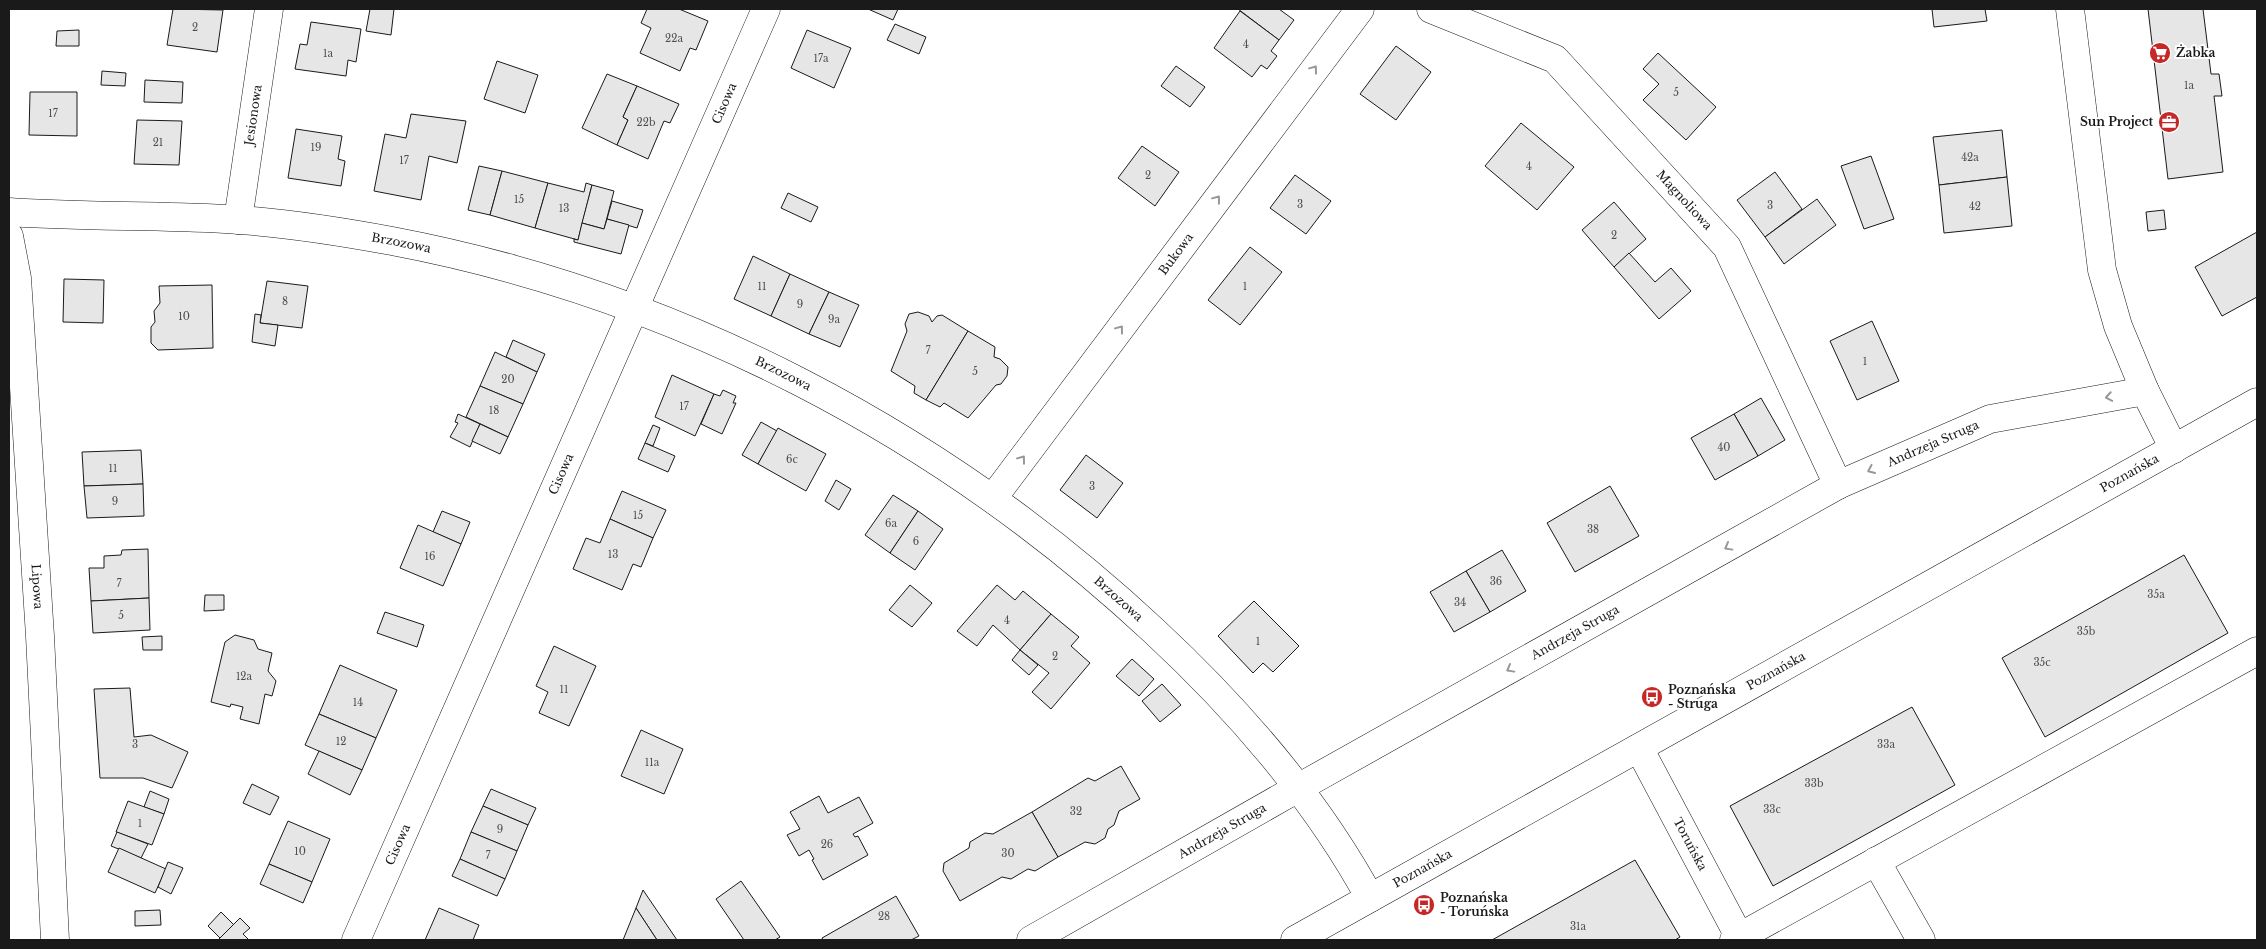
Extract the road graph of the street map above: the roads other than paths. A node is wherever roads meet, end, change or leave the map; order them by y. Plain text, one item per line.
1 (269, 9) edge
2 (766, 9) edge
3 (1360, 9) edge
4 (1431, 9) edge
5 (2070, 9) edge
6 (9, 212) edge
7 (238, 220) junction
8 (9, 236) edge
9 (633, 309) junction
10 (2145, 391) junction
11 (2257, 402) edge
12 (2174, 449) junction
13 (1838, 485) junction
14 (993, 498) junction
15 (2257, 651) edge
16 (1638, 748) junction
17 (1298, 788) junction
18 (1876, 861) junction
19 (1370, 898) junction
20 (1738, 939) edge
21 (55, 940) edge
22 (356, 940) edge
23 (1031, 940) edge
24 (1295, 940) edge
25 (1921, 940) edge

1 - 7 street, Jesionowa
2 - 9 street, Cisowa
14 -> 3 street, Bukowa
4 - 13 street, Magnoliowa
5 - 10 street
6 - 7 street, Brzozowa
7 - 9 street, Brzozowa
8 - 21 street, Lipowa
9 - 14 street, Brzozowa
9 - 22 street, Cisowa
10 - 12 street
10 -> 13 street, Andrzeja Struga
11 - 12 street, Poznańska
12 - 16 street, Poznańska
13 -> 17 street, Andrzeja Struga
14 - 17 street, Brzozowa
15 - 18 street
16 - 19 street, Poznańska
16 - 20 street, Toruńska
17 - 19 street, Brzozowa
17 - 23 street, Andrzeja Struga
18 - 20 street
18 - 25 street
19 - 24 street, Poznańska

